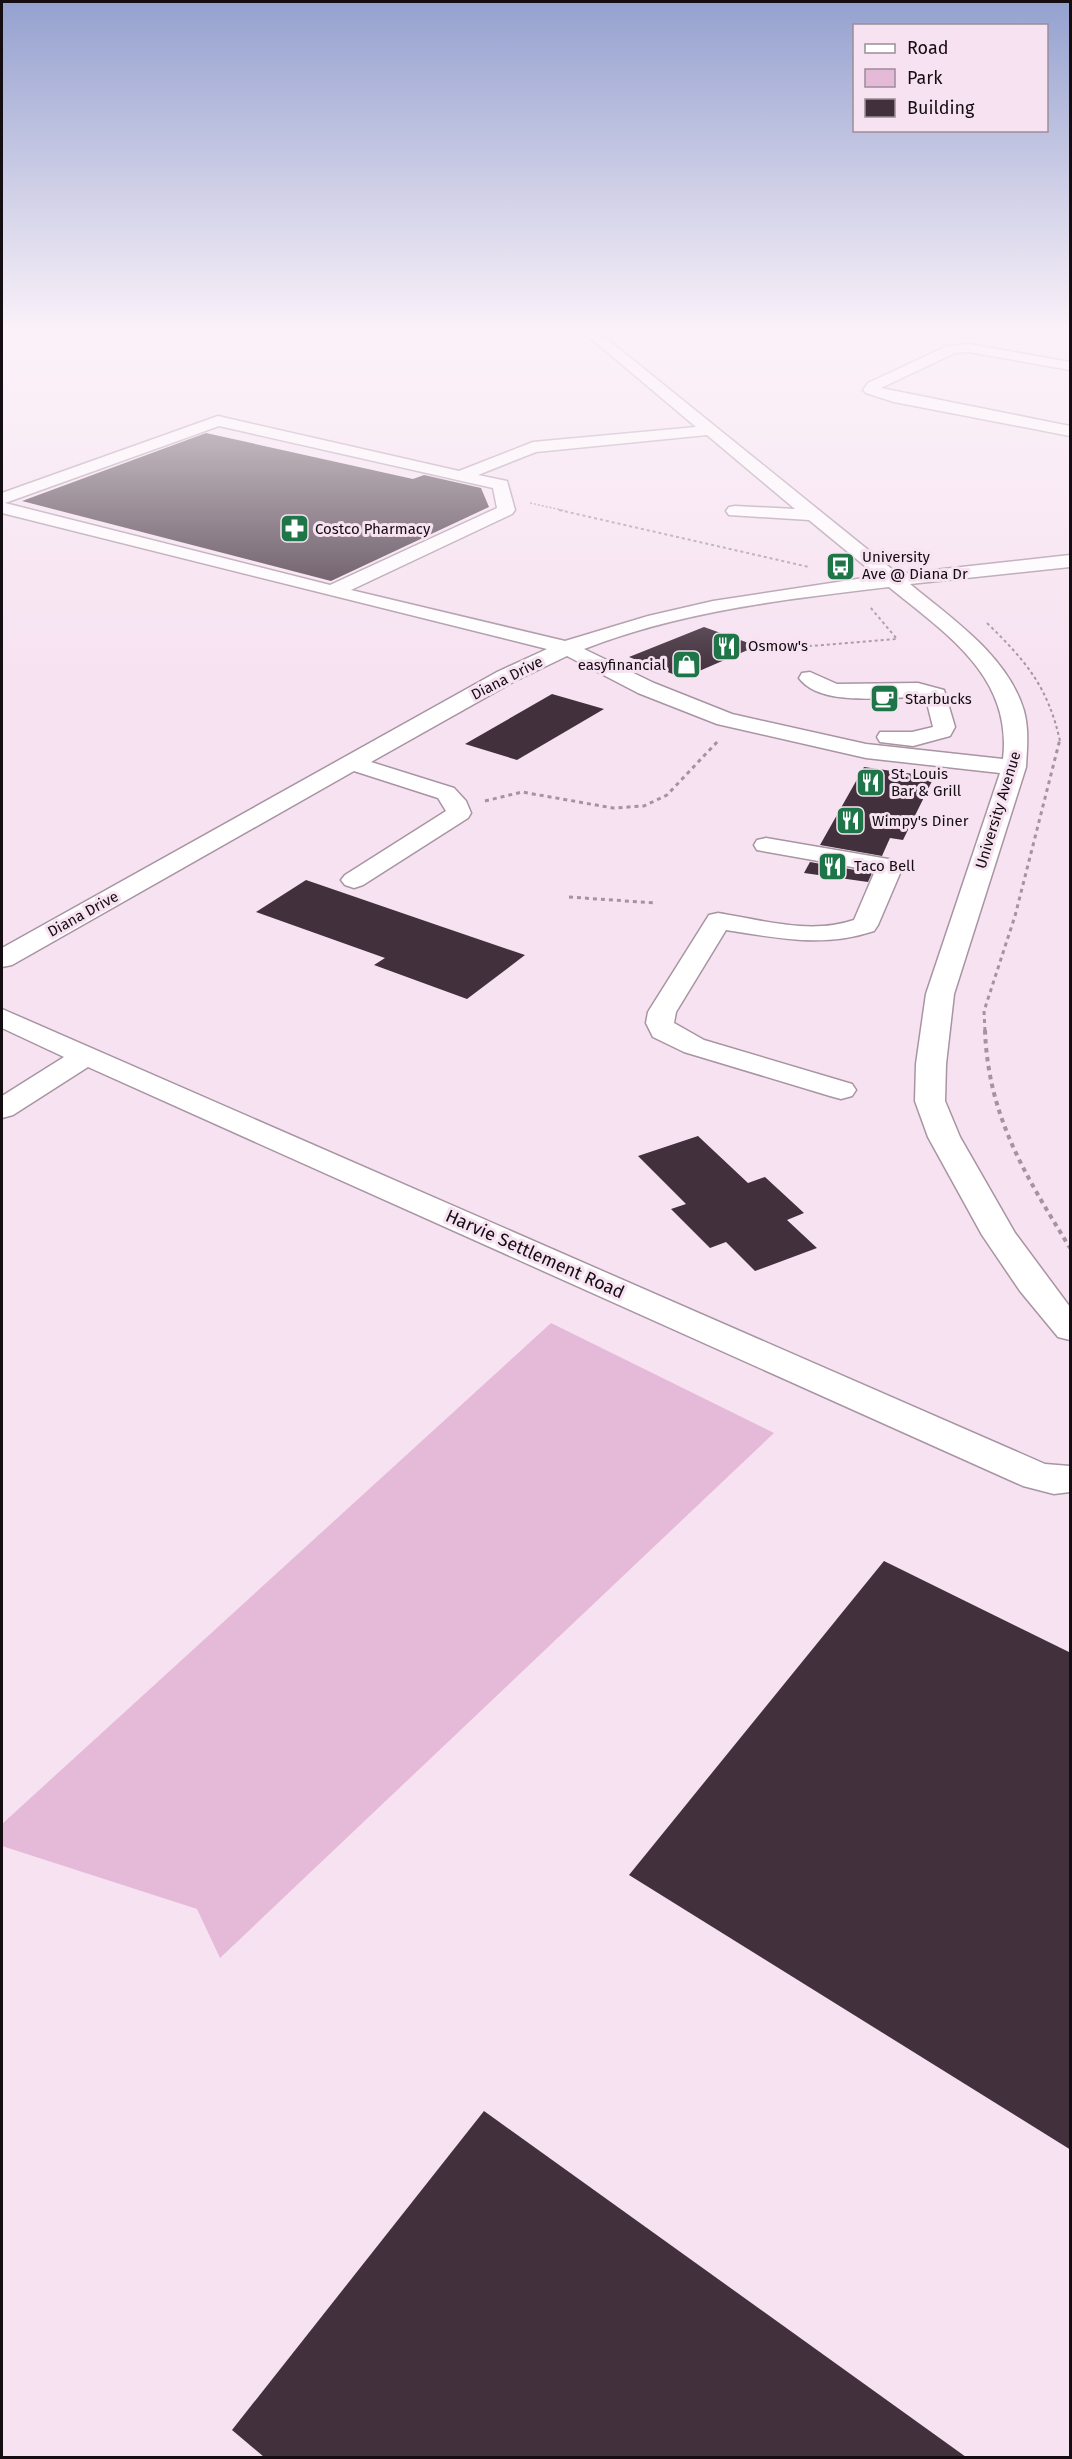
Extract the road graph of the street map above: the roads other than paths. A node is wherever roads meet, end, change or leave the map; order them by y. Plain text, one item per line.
1 (152, 445) edge
2 (323, 445) edge
3 (557, 445) edge
4 (729, 445) edge
5 (460, 476) junction
6 (778, 487) junction
7 (2, 499) edge
8 (2, 508) edge
9 (815, 515) junction
10 (1069, 563) edge
11 (895, 581) junction
12 (332, 591) junction
13 (567, 648) junction
14 (810, 678) dead end
15 (821, 728) dead end
16 (352, 763) junction
17 (1014, 767) junction
18 (766, 845) dead end
19 (354, 880) dead end
20 (2, 959) edge
21 (2, 1018) edge
22 (87, 1055) junction
23 (841, 1090) dead end
24 (2, 1109) edge
25 (1071, 1329) edge
26 (1071, 1479) edge

1 - 7 street
2 - 5 street
3 - 5 street
4 - 6 street, University Avenue
5 - 12 street
6 - 9 street, University Avenue
6 - 9 street
8 - 12 street
9 - 11 street, University Avenue
10 - 11 street, Diana Drive
11 - 13 street, Diana Drive
11 - 17 street, University Avenue
12 - 13 street
13 - 16 street, Diana Drive
13 - 17 street
14 - 15 street
16 - 19 street
16 - 20 street, Diana Drive
17 - 25 street, University Avenue
18 - 23 street
21 - 22 street, Harvie Settlement Road
22 - 24 street
22 - 26 street, Harvie Settlement Road

